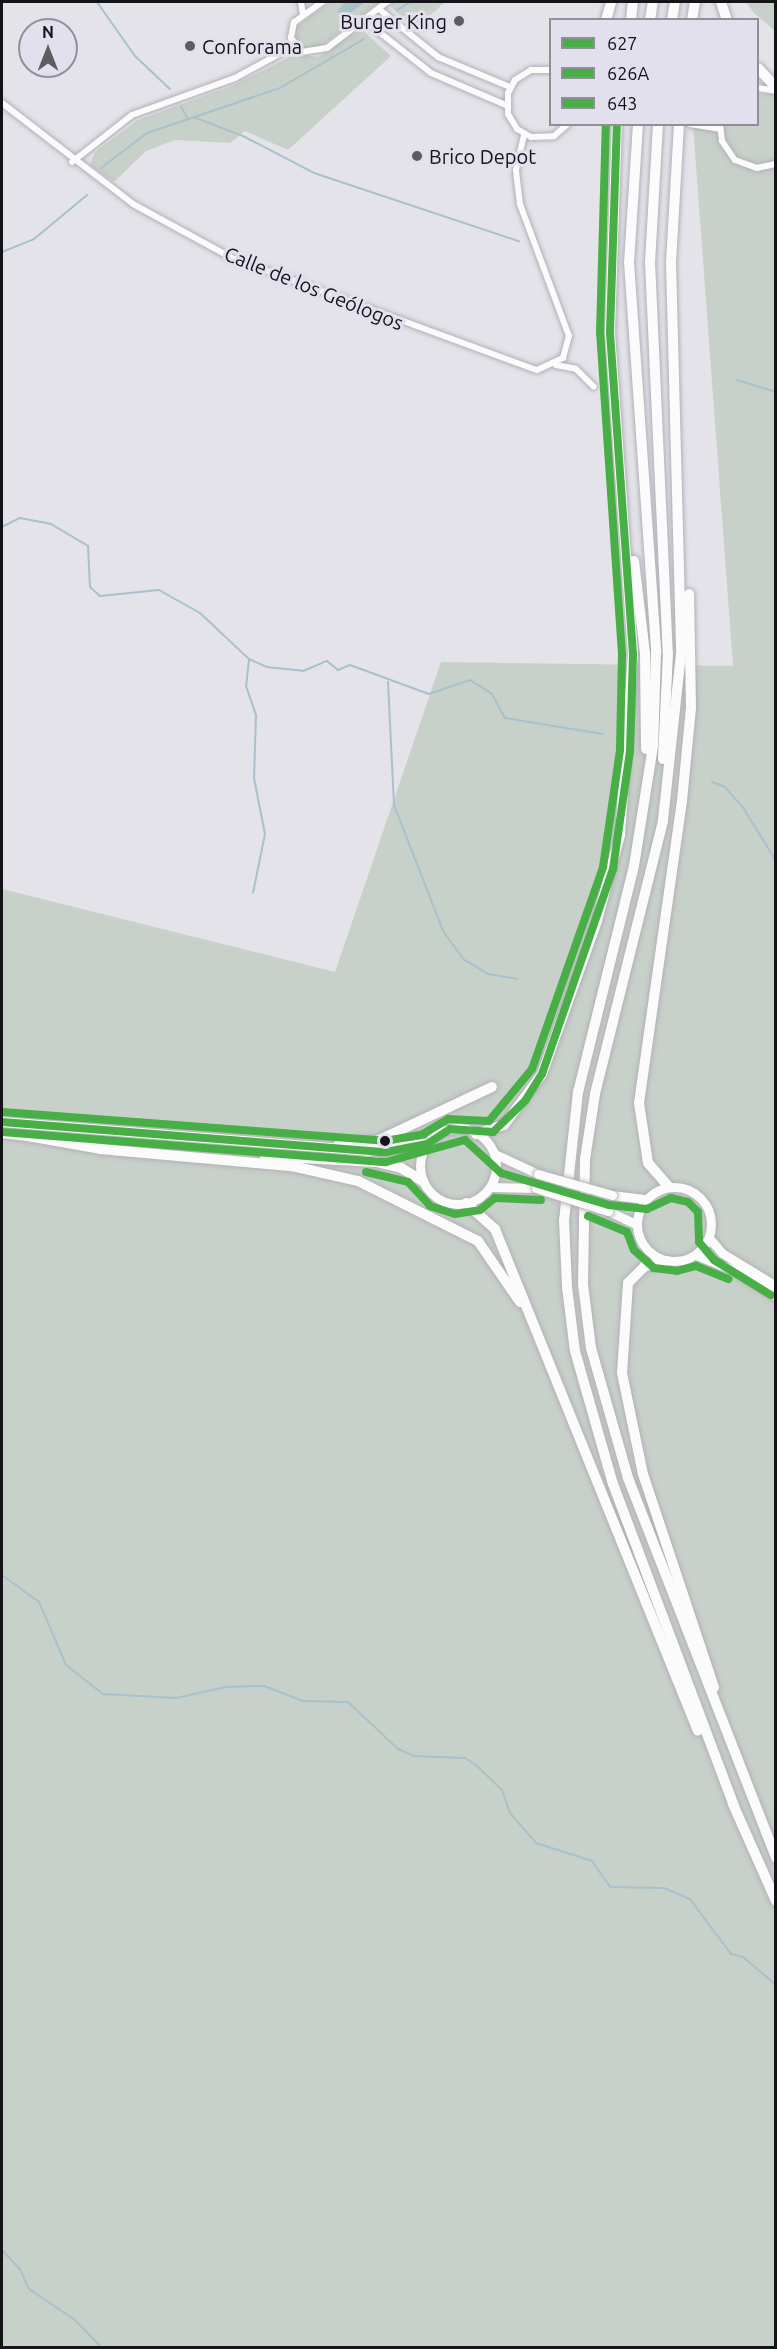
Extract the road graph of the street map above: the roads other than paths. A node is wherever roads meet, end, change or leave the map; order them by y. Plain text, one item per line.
1 (301, 2) edge
2 (322, 2) edge
3 (387, 2) edge
4 (611, 2) edge
5 (633, 2) edge
6 (652, 2) edge
7 (675, 2) edge
8 (695, 2) edge
9 (721, 2) edge
10 (379, 9) junction
11 (303, 15) junction
12 (607, 18) edge
13 (630, 18) edge
14 (650, 18) edge
15 (672, 18) edge
16 (692, 18) edge
17 (726, 18) edge
18 (365, 21) junction
19 (294, 46) junction
20 (759, 69) edge
21 (549, 70) edge
22 (510, 87) junction
23 (759, 88) edge
24 (776, 89) edge
25 (2, 103) edge
26 (506, 105) junction
27 (565, 126) edge
28 (617, 126) edge
29 (638, 126) edge
30 (658, 126) edge
31 (679, 126) edge
32 (704, 126) edge
33 (720, 127) edge
34 (524, 134) junction
35 (72, 162) junction
36 (776, 164) edge
37 (556, 365) junction
38 (594, 387) dead end
39 (617, 442) junction
40 (680, 492) junction
41 (646, 798) junction
42 (649, 873) junction
43 (492, 1087) dead end
44 (2, 1122) edge
45 (2, 1133) edge
46 (476, 1134) junction
47 (28, 1136) junction
48 (427, 1144) junction
49 (256, 1145) junction
50 (495, 1154) junction
51 (423, 1181) junction
52 (490, 1187) junction
53 (669, 1187) junction
54 (646, 1199) junction
55 (466, 1203) junction
56 (636, 1224) junction
57 (709, 1238) junction
58 (696, 1255) junction
59 (667, 1261) junction
60 (776, 1286) edge
61 (776, 1296) edge
62 (537, 1327) junction
63 (745, 1782) junction
64 (733, 1804) junction
65 (776, 1858) edge
66 (776, 1901) edge

1 - 11 street
2 - 11 street
3 - 10 street
4 - 12 highway
5 - 13 highway
6 - 14 highway
7 - 15 highway
8 - 16 highway
9 - 17 highway
10 - 18 street
10 - 22 street
11 - 19 street
18 - 19 street
18 - 26 street
19 - 35 street
20 - 24 highway
21 - 22 street
22 - 26 street
23 - 24 street
25 - 35 street, Calle de los Geólogos
26 - 34 street
27 - 34 street
28 - 39 highway
29 - 41 highway
30 - 42 highway
31 - 40 highway
32 - 33 street
33 - 36 street
34 - 37 street
35 - 37 street, Calle de los Geólogos
37 - 38 street, Calle de los Geólogos
39 - 41 highway
39 - 46 highway
40 - 42 highway
40 - 53 highway
41 - 64 highway
42 - 63 highway
43 - 49 highway
44 - 49 highway
45 - 47 highway
46 - 48 street
46 - 50 street
47 - 51 highway
47 - 62 highway
48 - 49 highway
48 - 51 street
50 - 52 street
50 - 54 street, bridge
51 - 55 street
52 - 55 street
52 - 56 street, bridge
53 - 54 street
53 - 57 street
54 - 56 street
55 - 62 highway
56 - 59 street
57 - 58 street
57 - 60 street
58 - 59 street
58 - 61 street
59 - 63 highway
62 - 64 highway
63 - 65 highway
64 - 66 highway

